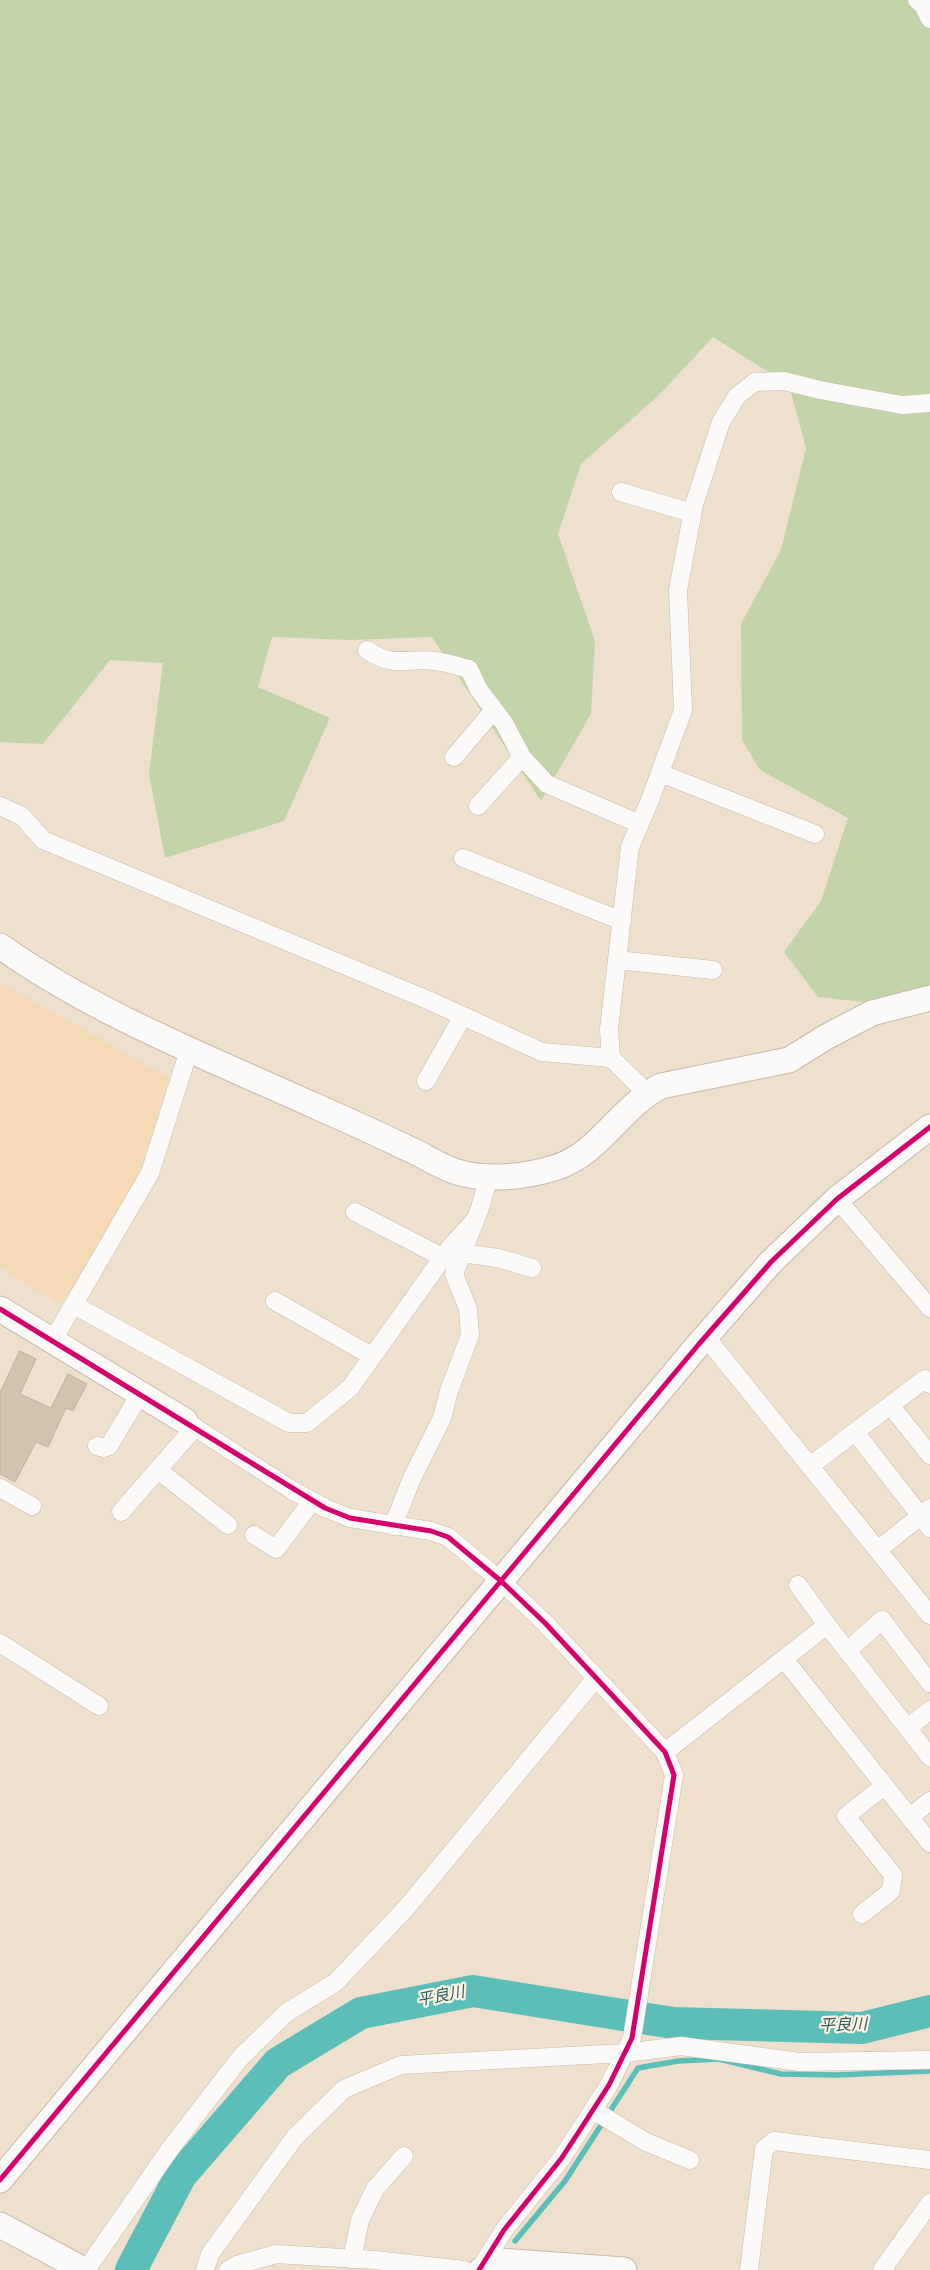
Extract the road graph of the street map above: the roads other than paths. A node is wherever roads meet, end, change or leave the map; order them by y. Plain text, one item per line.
1 (917, 0) edge
2 (930, 19) edge
3 (930, 403) edge
4 (621, 492) dead end
5 (692, 513) junction
6 (367, 650) dead end
7 (494, 710) junction
8 (454, 757) dead end
9 (522, 757) junction
10 (660, 773) junction
11 (0, 806) edge
12 (478, 806) dead end
13 (640, 824) junction
14 (814, 834) dead end
15 (464, 858) dead end
16 (622, 921) junction
17 (0, 946) edge
18 (617, 960) junction
19 (713, 970) dead end
20 (930, 998) edge
21 (463, 1016) junction
22 (189, 1050) junction
23 (611, 1058) junction
24 (426, 1081) dead end
25 (647, 1093) junction
26 (930, 1127) edge
27 (489, 1176) junction
28 (837, 1199) junction
29 (355, 1212) dead end
30 (476, 1219) junction
31 (461, 1253) junction
32 (442, 1257) junction
33 (532, 1268) dead end
34 (275, 1301) dead end
35 (74, 1304) junction
36 (930, 1308) edge
37 (1, 1311) edge
38 (706, 1336) junction
39 (53, 1340) junction
40 (372, 1356) junction
41 (930, 1384) edge
42 (140, 1394) junction
43 (890, 1405) junction
44 (190, 1424) junction
45 (855, 1432) junction
46 (97, 1446) dead end
47 (930, 1455) edge
48 (810, 1466) junction
49 (158, 1470) junction
50 (0, 1488) edge
51 (312, 1501) junction
52 (32, 1506) dead end
53 (121, 1512) dead end
54 (927, 1517) edge
55 (228, 1525) dead end
56 (393, 1526) junction
57 (254, 1535) dead end
58 (878, 1550) junction
59 (501, 1581) junction
60 (798, 1584) dead end
61 (930, 1615) edge
62 (827, 1625) junction
63 (0, 1643) edge
64 (847, 1651) junction
65 (784, 1659) junction
66 (596, 1678) junction
67 (930, 1683) edge
68 (100, 1706) dead end
69 (930, 1710) edge
70 (908, 1728) junction
71 (665, 1752) junction
72 (930, 1756) edge
73 (884, 1786) junction
74 (930, 1801) edge
75 (910, 1817) junction
76 (930, 1842) edge
77 (862, 1914) dead end
78 (628, 2046) junction
79 (930, 2060) edge
80 (594, 2111) junction
81 (404, 2156) dead end
82 (690, 2160) dead end
83 (930, 2160) edge
84 (0, 2180) edge
85 (930, 2203) edge
86 (0, 2225) edge
87 (352, 2258) junction
88 (85, 2270) edge
89 (205, 2270) edge
90 (228, 2270) edge
91 (464, 2270) edge
92 (480, 2270) edge
93 (624, 2270) edge
94 (748, 2270) edge
95 (882, 2270) edge

1 - 2 street
3 - 5 street
4 - 5 street
5 - 10 street
6 - 7 street
7 - 8 street
7 - 9 street
9 - 12 street
9 - 13 street
10 - 13 street
10 - 14 street
11 - 21 street
13 - 16 street
15 - 16 street
16 - 18 street
17 - 22 street
18 - 19 street
18 - 23 street
20 - 25 street
21 - 23 street
21 - 24 street
22 - 27 street
22 - 35 street
23 - 25 street
25 - 27 street
26 - 28 street
27 - 30 street
28 - 36 street
28 - 38 street
29 - 32 street
30 - 31 street
30 - 32 street
31 - 33 street
31 - 56 street
32 - 40 street
34 - 40 street
35 - 39 street
35 - 40 street
37 - 39 street
38 - 48 street
38 - 59 street
39 - 42 street
41 - 43 street
42 - 44 street
42 - 46 street
43 - 45 street
43 - 47 street
44 - 49 street
44 - 51 street
45 - 48 street
45 - 54 street
48 - 58 street
49 - 53 street
49 - 55 street
50 - 52 street
51 - 56 street
51 - 57 street
54 - 58 street
56 - 59 street
58 - 61 street
59 - 66 street
59 - 84 street
60 - 62 street
62 - 64 street
62 - 65 street
63 - 68 street
64 - 67 street
64 - 70 street
65 - 71 street
65 - 73 street
66 - 71 street
66 - 88 street
69 - 70 street
70 - 72 street
71 - 78 street
73 - 75 street
73 - 77 street
74 - 75 street
75 - 76 street
78 - 79 street
78 - 80 street
78 - 89 street
80 - 82 street
80 - 92 street
81 - 87 street
83 - 94 street
85 - 95 street
86 - 88 street
87 - 90 street
87 - 91 street
92 - 93 street

